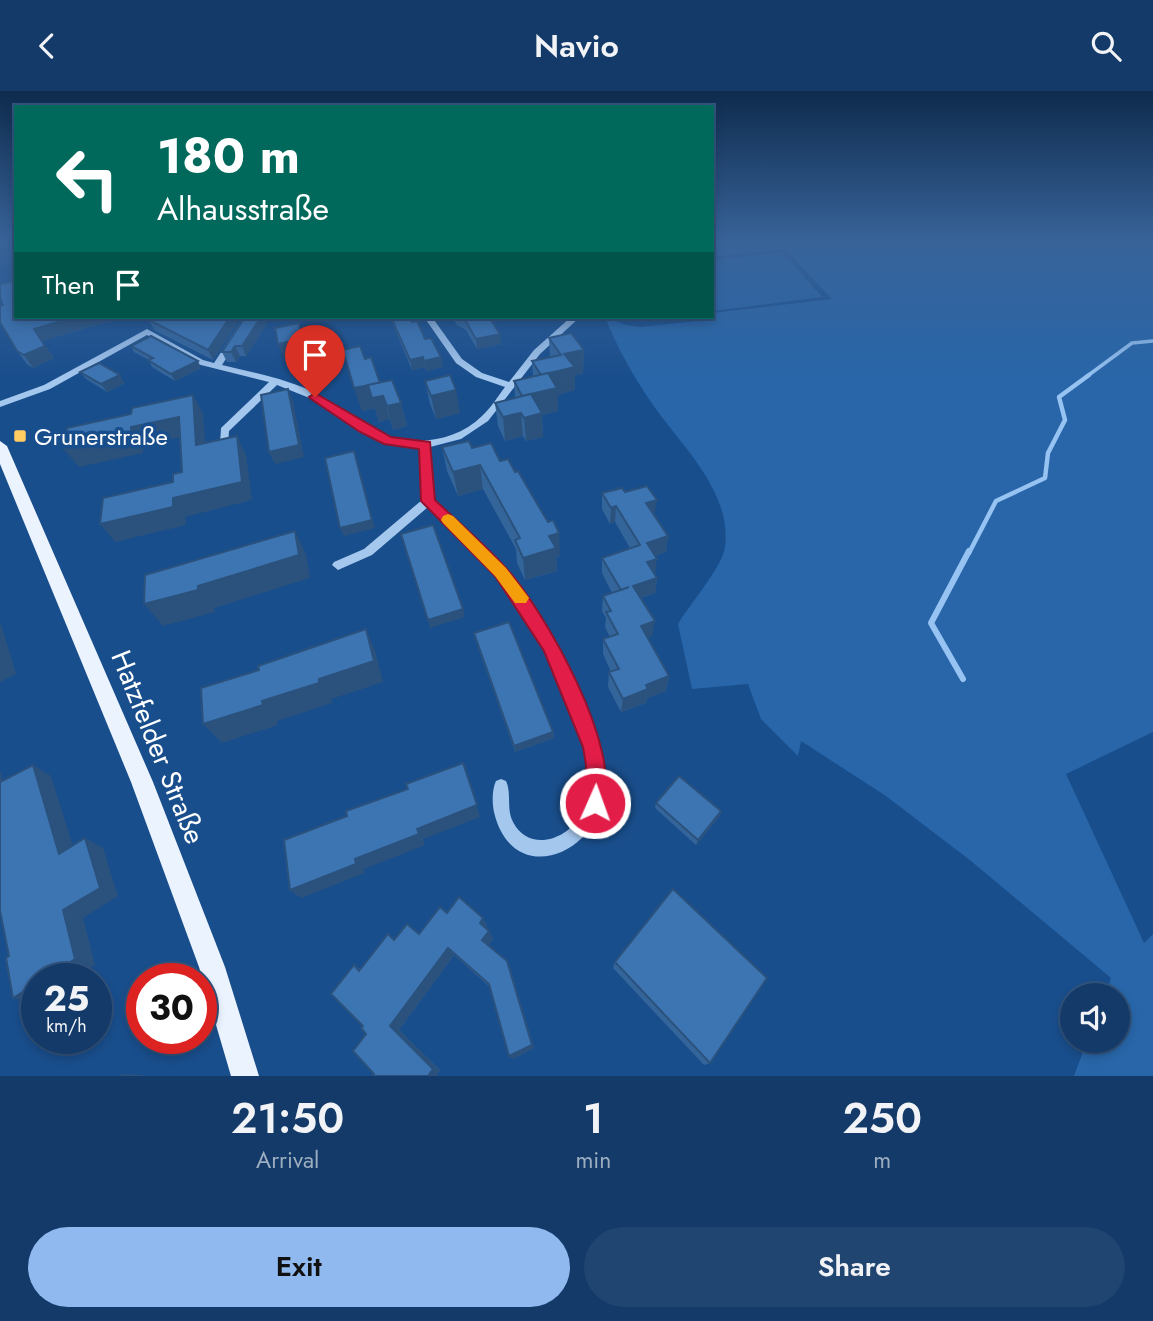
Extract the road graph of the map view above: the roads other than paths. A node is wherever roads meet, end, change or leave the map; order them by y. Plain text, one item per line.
1 (247, 319) edge
2 (429, 319) edge
3 (574, 319) edge
4 (216, 367) junction
5 (276, 381) junction
6 (509, 385) junction
7 (0, 404) edge
8 (224, 443) edge
9 (425, 445) junction
10 (0, 446) edge
11 (428, 501) junction
12 (338, 565) dead end
13 (502, 786) dead end
14 (245, 1076) edge

1 - 4 street
2 - 6 street
3 - 6 street
4 - 5 street
4 - 7 street
5 - 8 street
5 - 9 street
6 - 9 street
9 - 11 street
10 - 14 main road, Hatzfelder Straße
11 - 12 street
11 - 13 street

